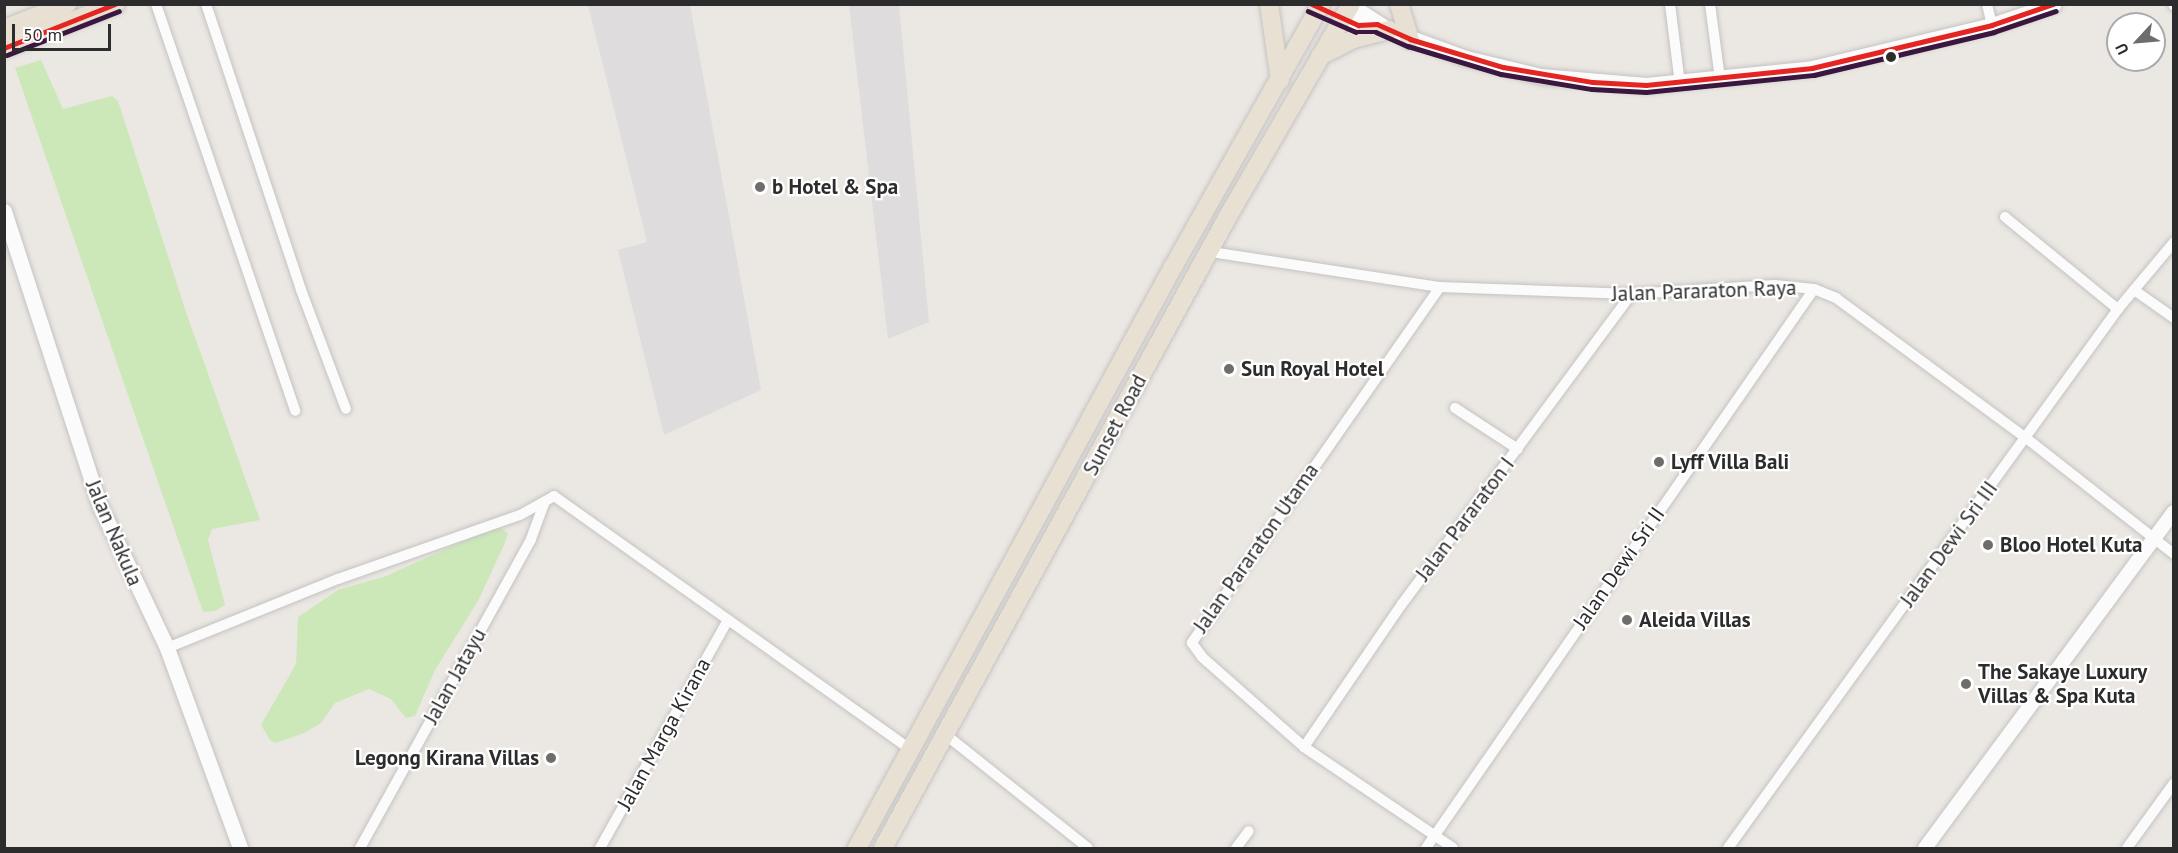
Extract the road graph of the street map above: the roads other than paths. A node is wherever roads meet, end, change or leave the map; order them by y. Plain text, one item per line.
1 (67, 4) edge
2 (116, 4) edge
3 (156, 4) edge
4 (206, 4) edge
5 (1269, 4) edge
6 (1399, 4) edge
7 (1670, 4) edge
8 (1710, 4) edge
9 (1986, 4) edge
10 (2054, 4) edge
11 (1317, 6) edge
12 (1348, 8) edge
13 (1992, 25) junction
14 (1383, 27) junction
15 (4, 29) edge
16 (1410, 39) junction
17 (4, 48) edge
18 (1320, 56) junction
19 (1720, 79) junction
20 (1280, 80) junction
21 (1680, 84) junction
22 (4, 211) edge
23 (2005, 217) dead end
24 (2174, 242) edge
25 (1211, 252) junction
26 (1440, 287) junction
27 (1814, 289) junction
28 (2134, 290) junction
29 (1631, 294) junction
30 (2118, 309) junction
31 (2174, 318) edge
32 (1455, 408) dead end
33 (346, 409) dead end
34 (295, 411) dead end
35 (2026, 438) junction
36 (1518, 449) junction
37 (545, 501) junction
38 (2174, 512) edge
39 (2154, 539) junction
40 (2174, 554) edge
41 (728, 620) junction
42 (167, 648) junction
43 (946, 735) junction
44 (1304, 747) junction
45 (912, 750) junction
46 (2174, 783) edge
47 (1249, 831) dead end
48 (1435, 835) junction
49 (240, 849) edge
50 (360, 849) edge
51 (600, 849) edge
52 (857, 849) edge
53 (883, 849) edge
54 (1088, 849) edge
55 (1236, 849) edge
56 (1426, 849) edge
57 (1454, 849) edge
58 (1728, 849) edge
59 (1925, 849) edge
60 (2127, 849) edge

1 - 15 highway
2 - 17 highway
3 - 34 street
4 - 33 street
5 - 20 highway
6 - 16 highway
7 - 21 street
8 - 19 street
9 - 13 street
10 - 13 main road
11 - 12 highway
11 - 20 highway, Sunset Road
12 - 14 main road
12 - 18 highway, Sunset Road
13 - 19 main road
14 - 16 main road
14 - 18 highway
16 - 21 main road
18 - 25 highway, Sunset Road
19 - 21 main road
20 - 45 highway, Sunset Road
22 - 42 main road, Jalan Nakula
23 - 30 street
24 - 28 street, Jalan Dewi Sri III
25 - 26 street, Jalan Pararaton Raya
25 - 43 highway, Sunset Road
26 - 29 street, Jalan Pararaton Raya
26 - 44 street, Jalan Pararaton Utama
27 - 29 street, Jalan Pararaton Raya
27 - 35 street, Jalan Pararaton Raya
27 - 48 street, Jalan Dewi Sri II
28 - 30 street, Jalan Dewi Sri III
28 - 31 street
29 - 36 street, Jalan Pararaton I
30 - 35 street, Jalan Dewi Sri III
32 - 36 street
35 - 39 street, Jalan Pararaton Raya
35 - 58 street, Jalan Dewi Sri III
36 - 44 street, Jalan Pararaton I
37 - 41 street
37 - 42 street
37 - 50 street, Jalan Jatayu
38 - 39 street
39 - 40 street, Jalan Pararaton Raya
39 - 59 street
41 - 45 street
41 - 51 street, Jalan Marga Kirana
42 - 49 main road, Jalan Nakula
43 - 53 highway, Sunset Road
43 - 54 street
44 - 48 street, Jalan Pararaton Utama
45 - 52 highway, Sunset Road
46 - 60 street
47 - 55 street
48 - 56 street, Jalan Dewi Sri II
48 - 57 street

